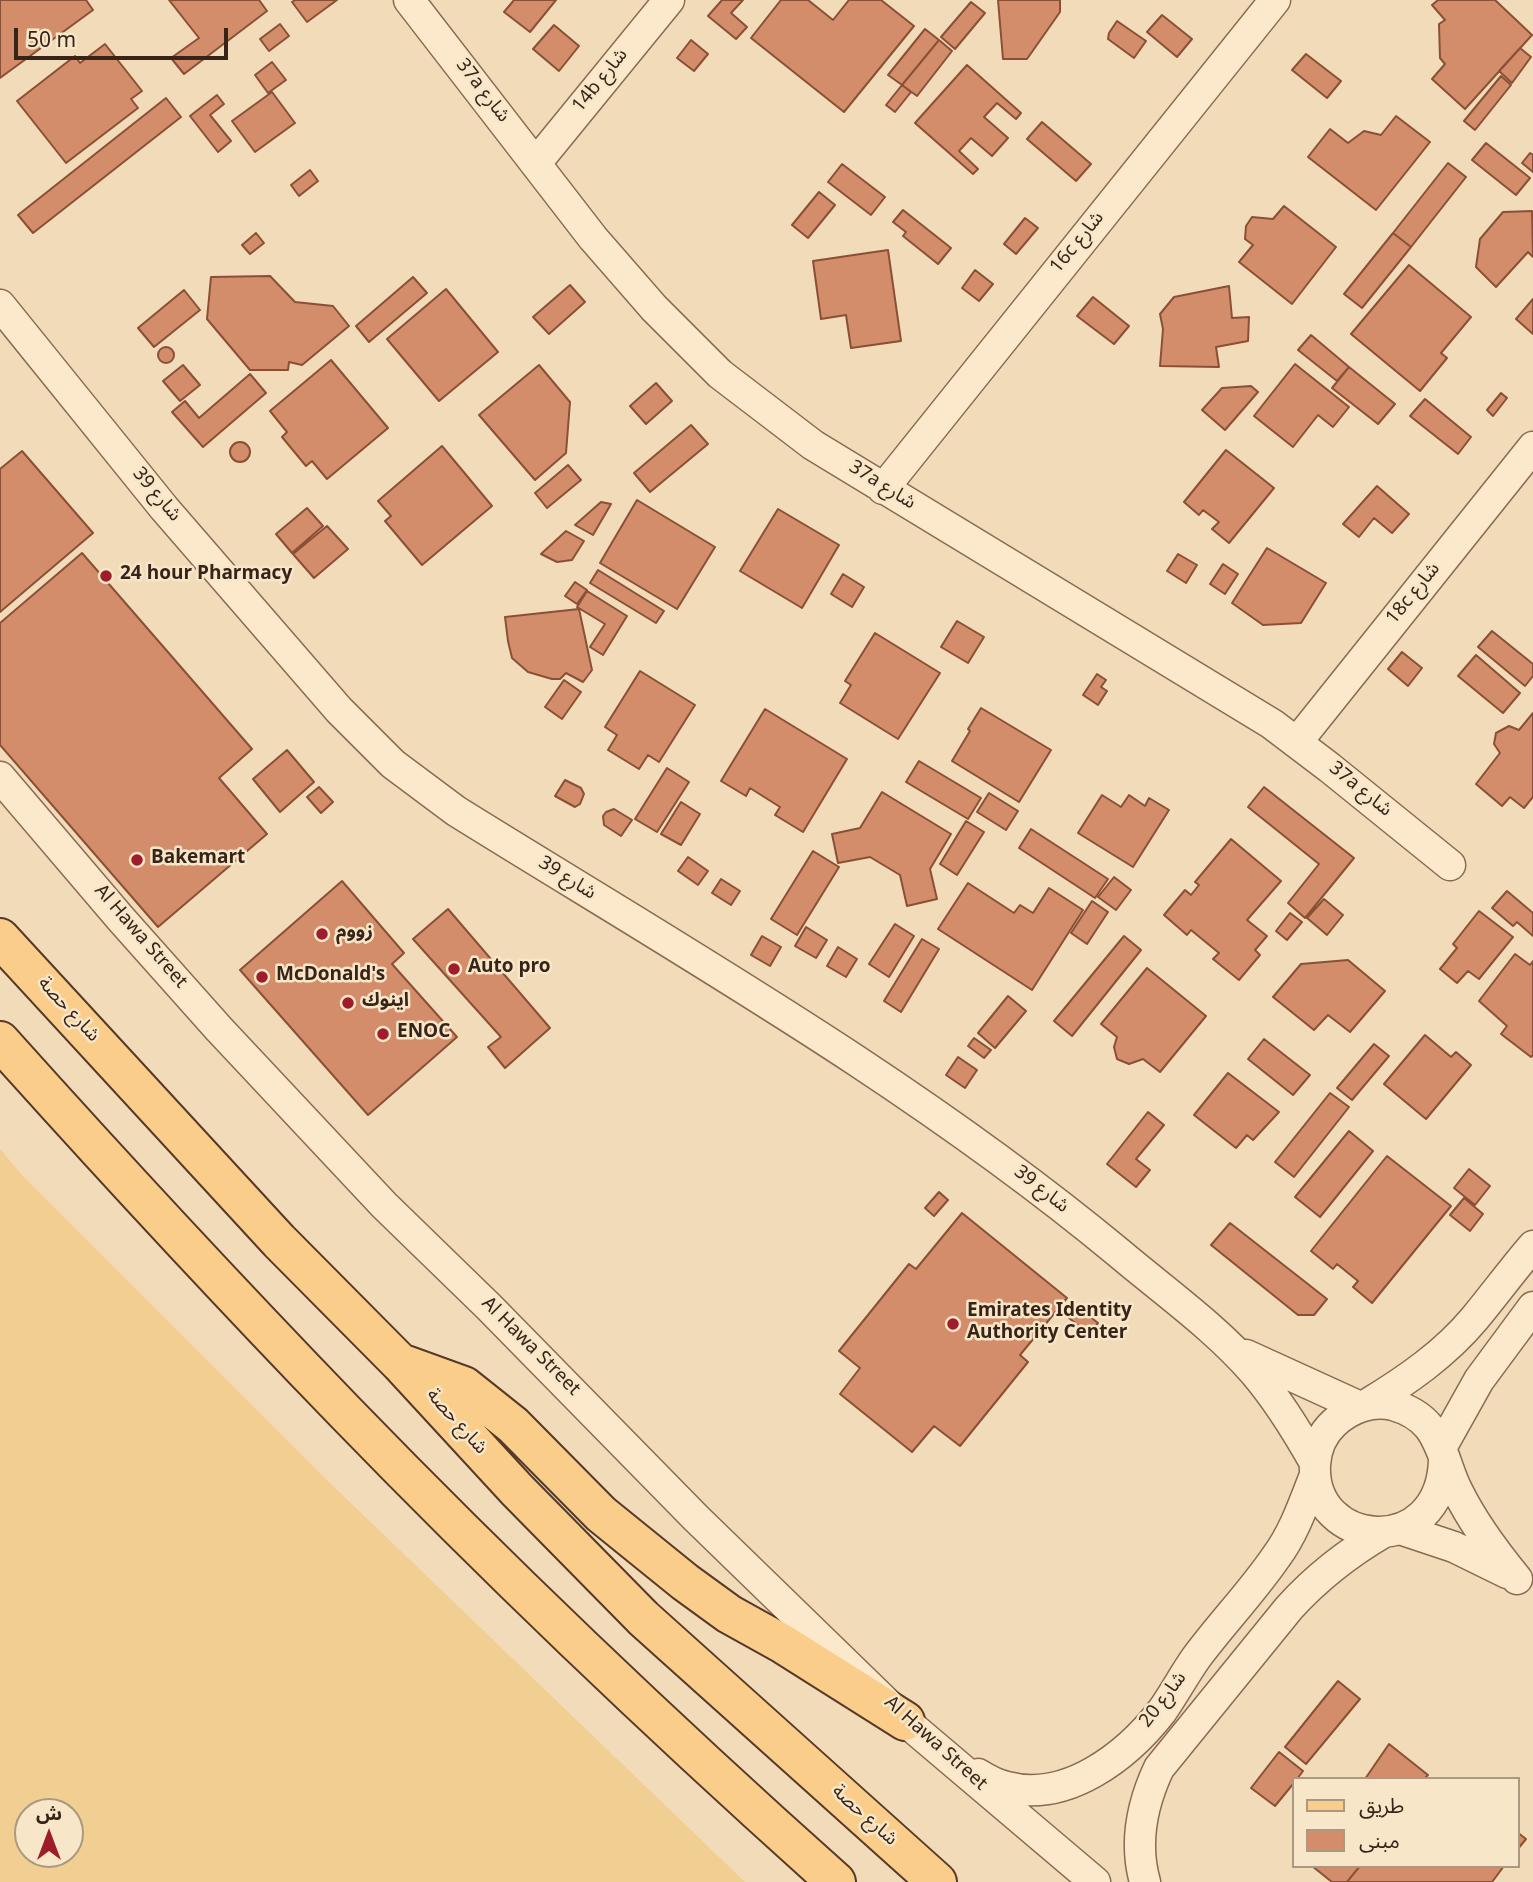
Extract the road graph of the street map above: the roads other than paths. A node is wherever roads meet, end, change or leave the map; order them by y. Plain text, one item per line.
1 (410, 0) edge
2 (669, 0) edge
3 (1275, 0) edge
4 (536, 163) junction
5 (0, 305) edge
6 (1533, 447) edge
7 (883, 489) junction
8 (1297, 742) junction
9 (0, 777) edge
10 (1450, 865) dead end
11 (0, 938) edge
12 (0, 1041) edge
13 (1533, 1246) edge
14 (1533, 1307) edge
15 (1230, 1347) junction
16 (400, 1363) junction
17 (1363, 1406) junction
18 (1442, 1454) junction
19 (1315, 1469) junction
20 (1392, 1531) junction
21 (1525, 1585) edge
22 (905, 1721) junction
23 (935, 1749) junction
24 (836, 1882) edge
25 (936, 1882) edge
26 (1095, 1882) edge
27 (1145, 1882) edge

1 - 4 street, 37a شارع
2 - 4 street, 14b شارع
3 - 7 street, 16c شارع
4 - 7 street, 37a شارع
5 - 15 street, شارع 39
6 - 8 street, 18c شارع
7 - 8 street, 37a شارع
8 - 10 street, 37a شارع
9 - 22 street, Al Hawa Street
11 - 16 main road, شارع حصة
12 - 24 main road
13 - 17 street
14 - 18 street
15 - 17 street, شارع 39
15 - 19 street, شارع 39
16 - 22 main road
16 - 25 main road, شارع حصة
17 - 18 street
17 - 19 street
18 - 20 street
18 - 21 street
19 - 20 street
19 - 23 street, شارع 20
20 - 21 street
20 - 27 street, شارع 20
22 - 23 street, Al Hawa Street
23 - 26 street, Al Hawa Street

